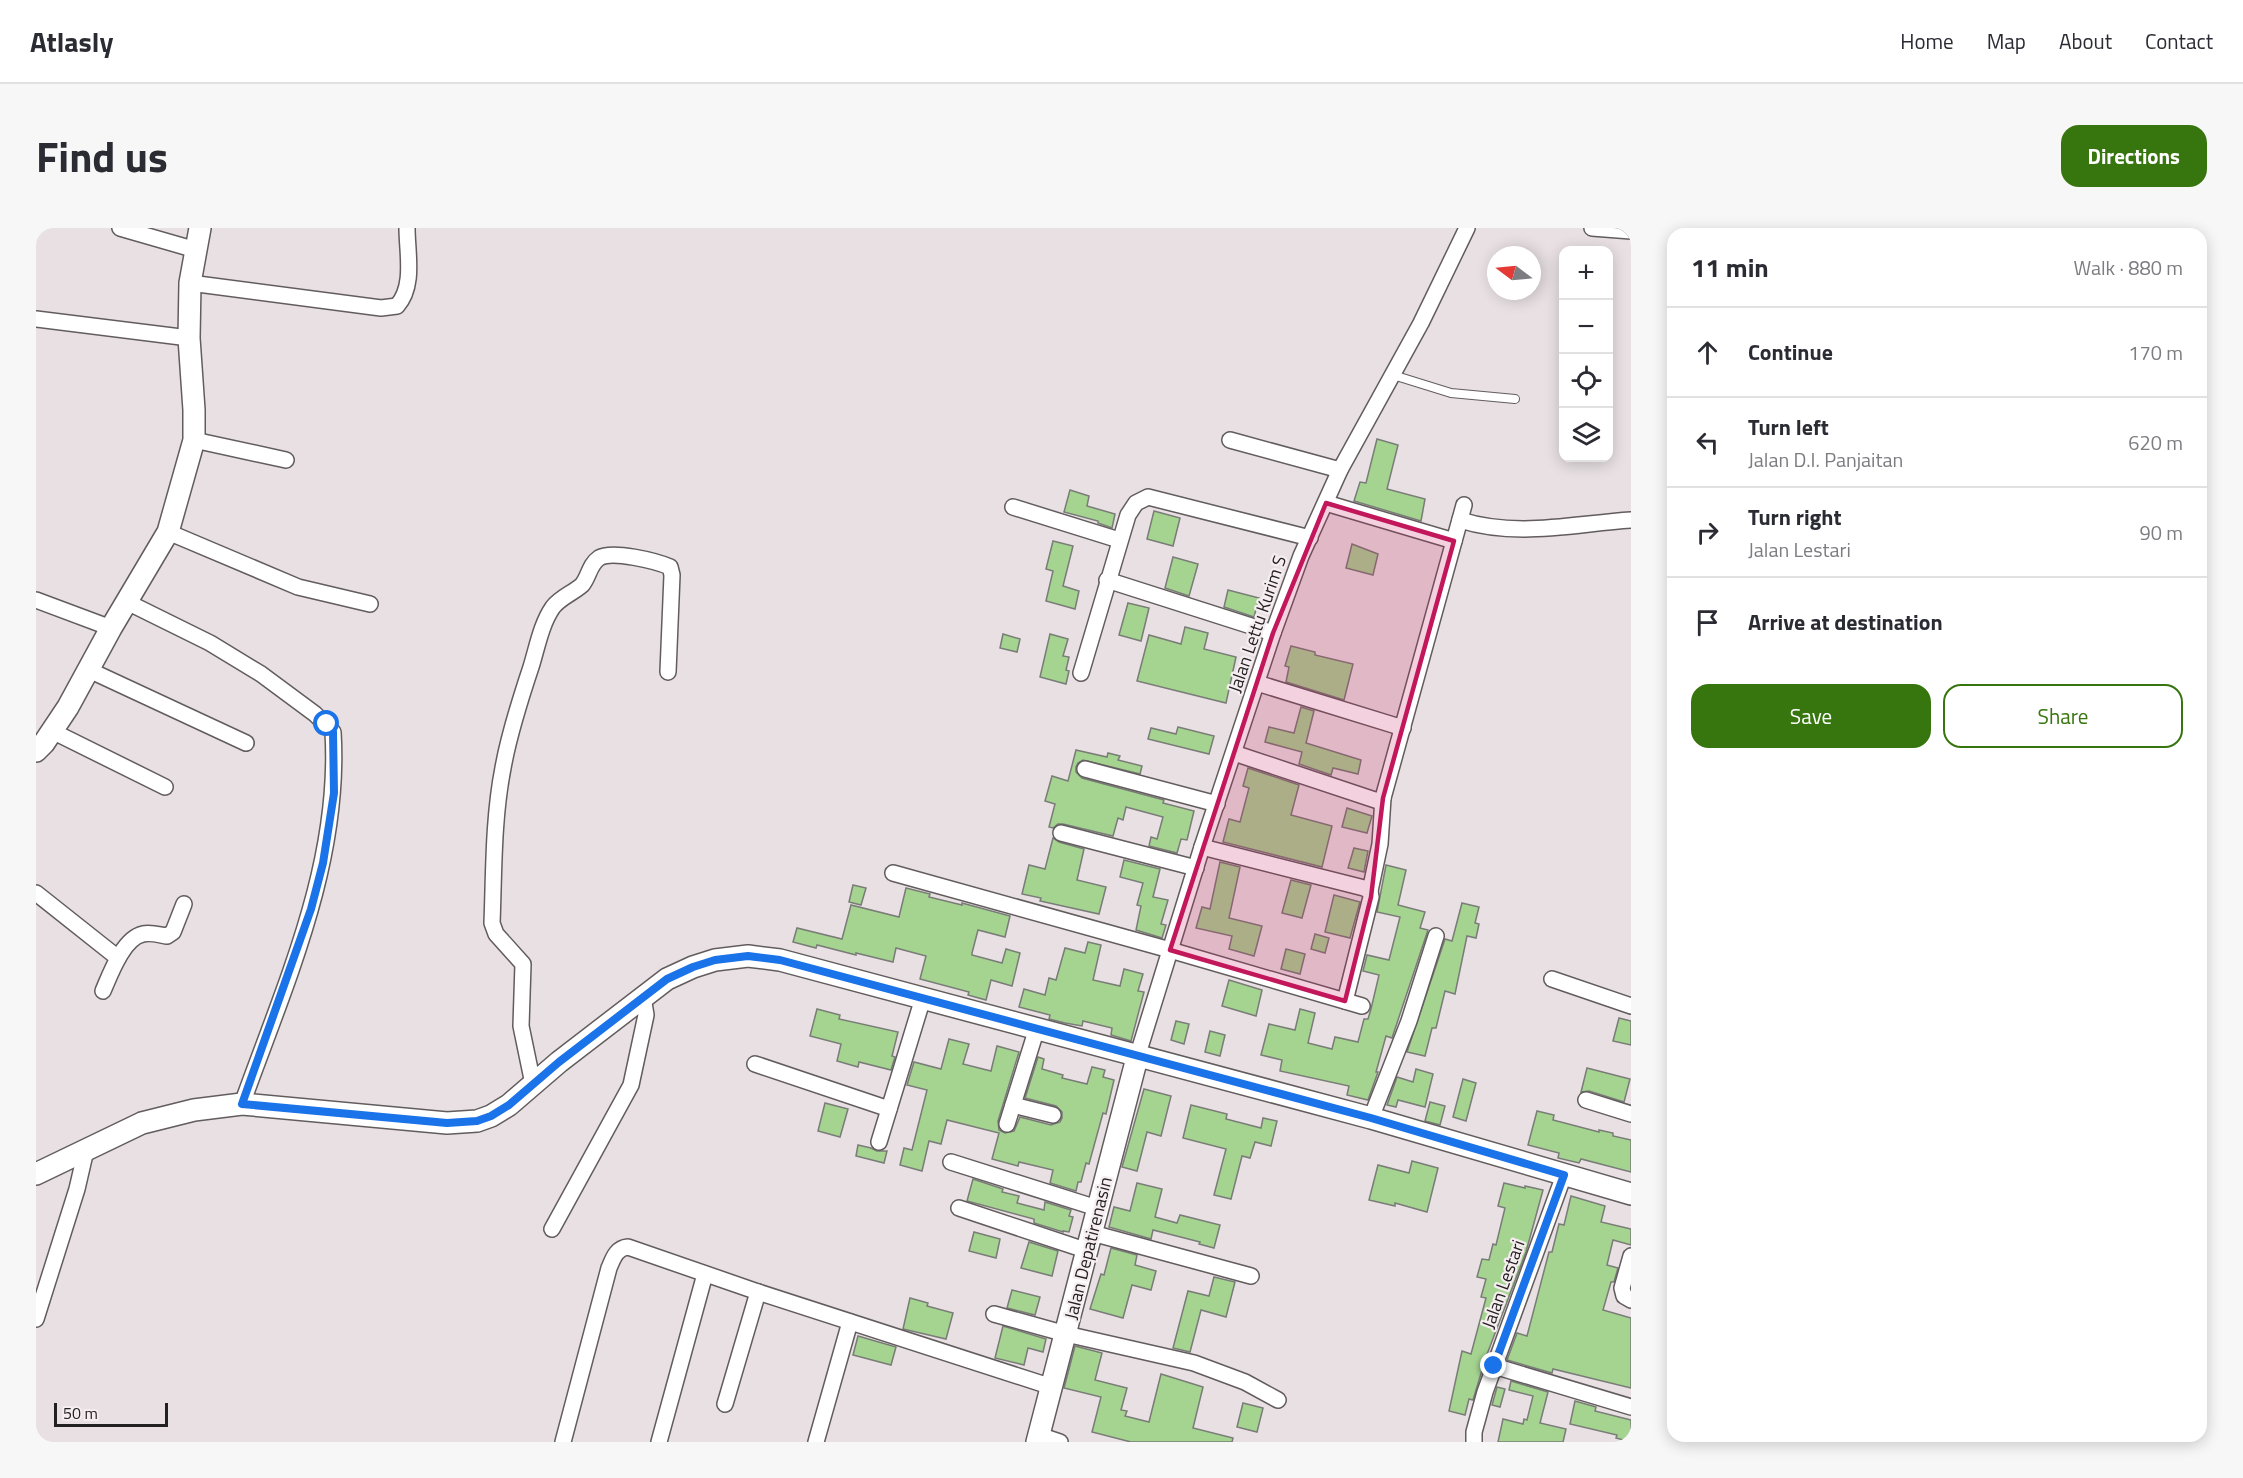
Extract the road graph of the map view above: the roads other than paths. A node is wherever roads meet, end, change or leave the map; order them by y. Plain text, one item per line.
1 (120, 228) edge
2 (200, 228) edge
3 (407, 228) edge
4 (1467, 228) edge
5 (1592, 228) edge
6 (1631, 231) edge
7 (196, 250) junction
8 (190, 282) junction
9 (36, 319) edge
10 (189, 338) junction
11 (1393, 375) junction
12 (1515, 399) dead end
13 (194, 440) junction
14 (1230, 440) dead end
15 (286, 460) dead end
16 (1340, 470) junction
17 (1326, 503) junction
18 (1013, 507) dead end
19 (1631, 520) edge
20 (168, 532) junction
21 (1310, 538) junction
22 (1119, 540) junction
23 (1454, 541) junction
24 (1107, 580) junction
25 (36, 600) edge
26 (127, 602) junction
27 (370, 604) dead end
28 (111, 628) junction
29 (1273, 633) junction
30 (89, 670) junction
31 (668, 672) dead end
32 (1081, 673) dead end
33 (1257, 683) junction
34 (1403, 728) junction
35 (52, 731) junction
36 (246, 743) dead end
37 (36, 751) edge
38 (1234, 753) junction
39 (1085, 769) dead end
40 (165, 787) dead end
41 (1383, 798) junction
42 (1217, 804) junction
43 (1061, 833) dead end
44 (1202, 847) junction
45 (1196, 868) junction
46 (893, 873) dead end
47 (1370, 891) junction
48 (36, 893) edge
49 (184, 904) dead end
50 (1436, 936) dead end
51 (1170, 950) junction
52 (118, 958) junction
53 (1552, 980) dead end
54 (103, 991) dead end
55 (643, 997) junction
56 (923, 998) junction
57 (1345, 1001) junction
58 (1362, 1006) dead end
59 (1631, 1006) edge
60 (1037, 1028) junction
61 (1138, 1054) junction
62 (756, 1064) dead end
63 (533, 1084) junction
64 (1586, 1100) dead end
65 (242, 1104) junction
66 (1013, 1105) junction
67 (889, 1109) junction
68 (1631, 1113) edge
69 (1053, 1115) dead end
70 (1371, 1118) junction
71 (1007, 1124) dead end
72 (879, 1142) dead end
73 (86, 1150) junction
74 (951, 1162) dead end
75 (36, 1174) edge
76 (1564, 1175) junction
77 (1631, 1194) edge
78 (959, 1208) dead end
79 (1097, 1208) junction
80 (552, 1229) dead end
81 (1090, 1242) junction
82 (1631, 1256) edge
83 (705, 1274) junction
84 (1251, 1276) dead end
85 (758, 1292) junction
86 (1631, 1300) edge
87 (994, 1314) dead end
88 (36, 1319) edge
89 (850, 1322) junction
90 (1066, 1334) junction
91 (1494, 1366) junction
92 (1052, 1387) junction
93 (1278, 1400) dead end
94 (725, 1404) dead end
95 (1631, 1407) edge
96 (1038, 1439) edge
97 (563, 1442) edge
98 (659, 1442) edge
99 (816, 1442) edge
100 (1060, 1442) edge
101 (1474, 1442) edge

1 - 7 street
2 - 7 main road
3 - 8 street
4 - 11 street, Jalan Lettu Kurim S
5 - 6 street
7 - 8 main road
8 - 10 main road
9 - 10 street
10 - 13 main road
11 - 12 lane
11 - 16 street, Jalan Lettu Kurim S
13 - 15 street
13 - 20 main road
14 - 16 street
16 - 17 street, Jalan Lettu Kurim S
17 - 21 street, Jalan Lettu Kurim S
17 - 23 street
18 - 22 street
19 - 23 street
20 - 26 main road
20 - 27 street
21 - 22 street
21 - 29 street, Jalan Lettu Kurim S
22 - 24 street
23 - 34 street
24 - 29 street
24 - 32 street
25 - 28 street
26 - 28 main road
26 - 65 street
28 - 30 main road
29 - 33 street, Jalan Lettu Kurim S
30 - 35 main road
30 - 36 street
31 - 63 street
33 - 34 street
33 - 38 street, Jalan Lettu Kurim S
34 - 41 street
35 - 37 main road
35 - 40 street
38 - 41 street
38 - 42 street, Jalan Lettu Kurim S
39 - 42 street
41 - 47 street
42 - 44 street, Jalan Lettu Kurim S
43 - 45 street
44 - 45 street, Jalan Lettu Kurim S
44 - 47 street
45 - 51 street, Jalan Lettu Kurim S
46 - 51 street
47 - 57 street
48 - 52 street
49 - 52 street
50 - 70 street
51 - 57 street
51 - 61 street, Jalan Lettu Kurim S
52 - 54 street
53 - 59 street
55 - 56 main road
55 - 63 main road
55 - 80 street
56 - 60 main road
56 - 67 street
57 - 58 street
60 - 61 main road
60 - 66 street
61 - 70 main road
61 - 79 main road, Jalan Depatirenasin
62 - 67 street
63 - 65 main road
64 - 68 street
65 - 73 main road
66 - 69 street
66 - 71 street
67 - 72 street
70 - 76 main road
73 - 75 main road
73 - 88 street
74 - 79 street
76 - 77 main road
76 - 91 street, Jalan Lestari
78 - 81 street
79 - 81 main road, Jalan Depatirenasin
81 - 84 street
81 - 90 main road, Jalan Depatirenasin
82 - 86 street
83 - 85 street
83 - 97 street
83 - 98 street
85 - 89 street
85 - 94 street
87 - 90 street
89 - 92 street
89 - 99 street
90 - 92 main road, Jalan Depatirenasin
90 - 93 street
91 - 95 street
91 - 101 street, Jalan Lestari
92 - 96 main road, Jalan Depatirenasin
96 - 100 street

